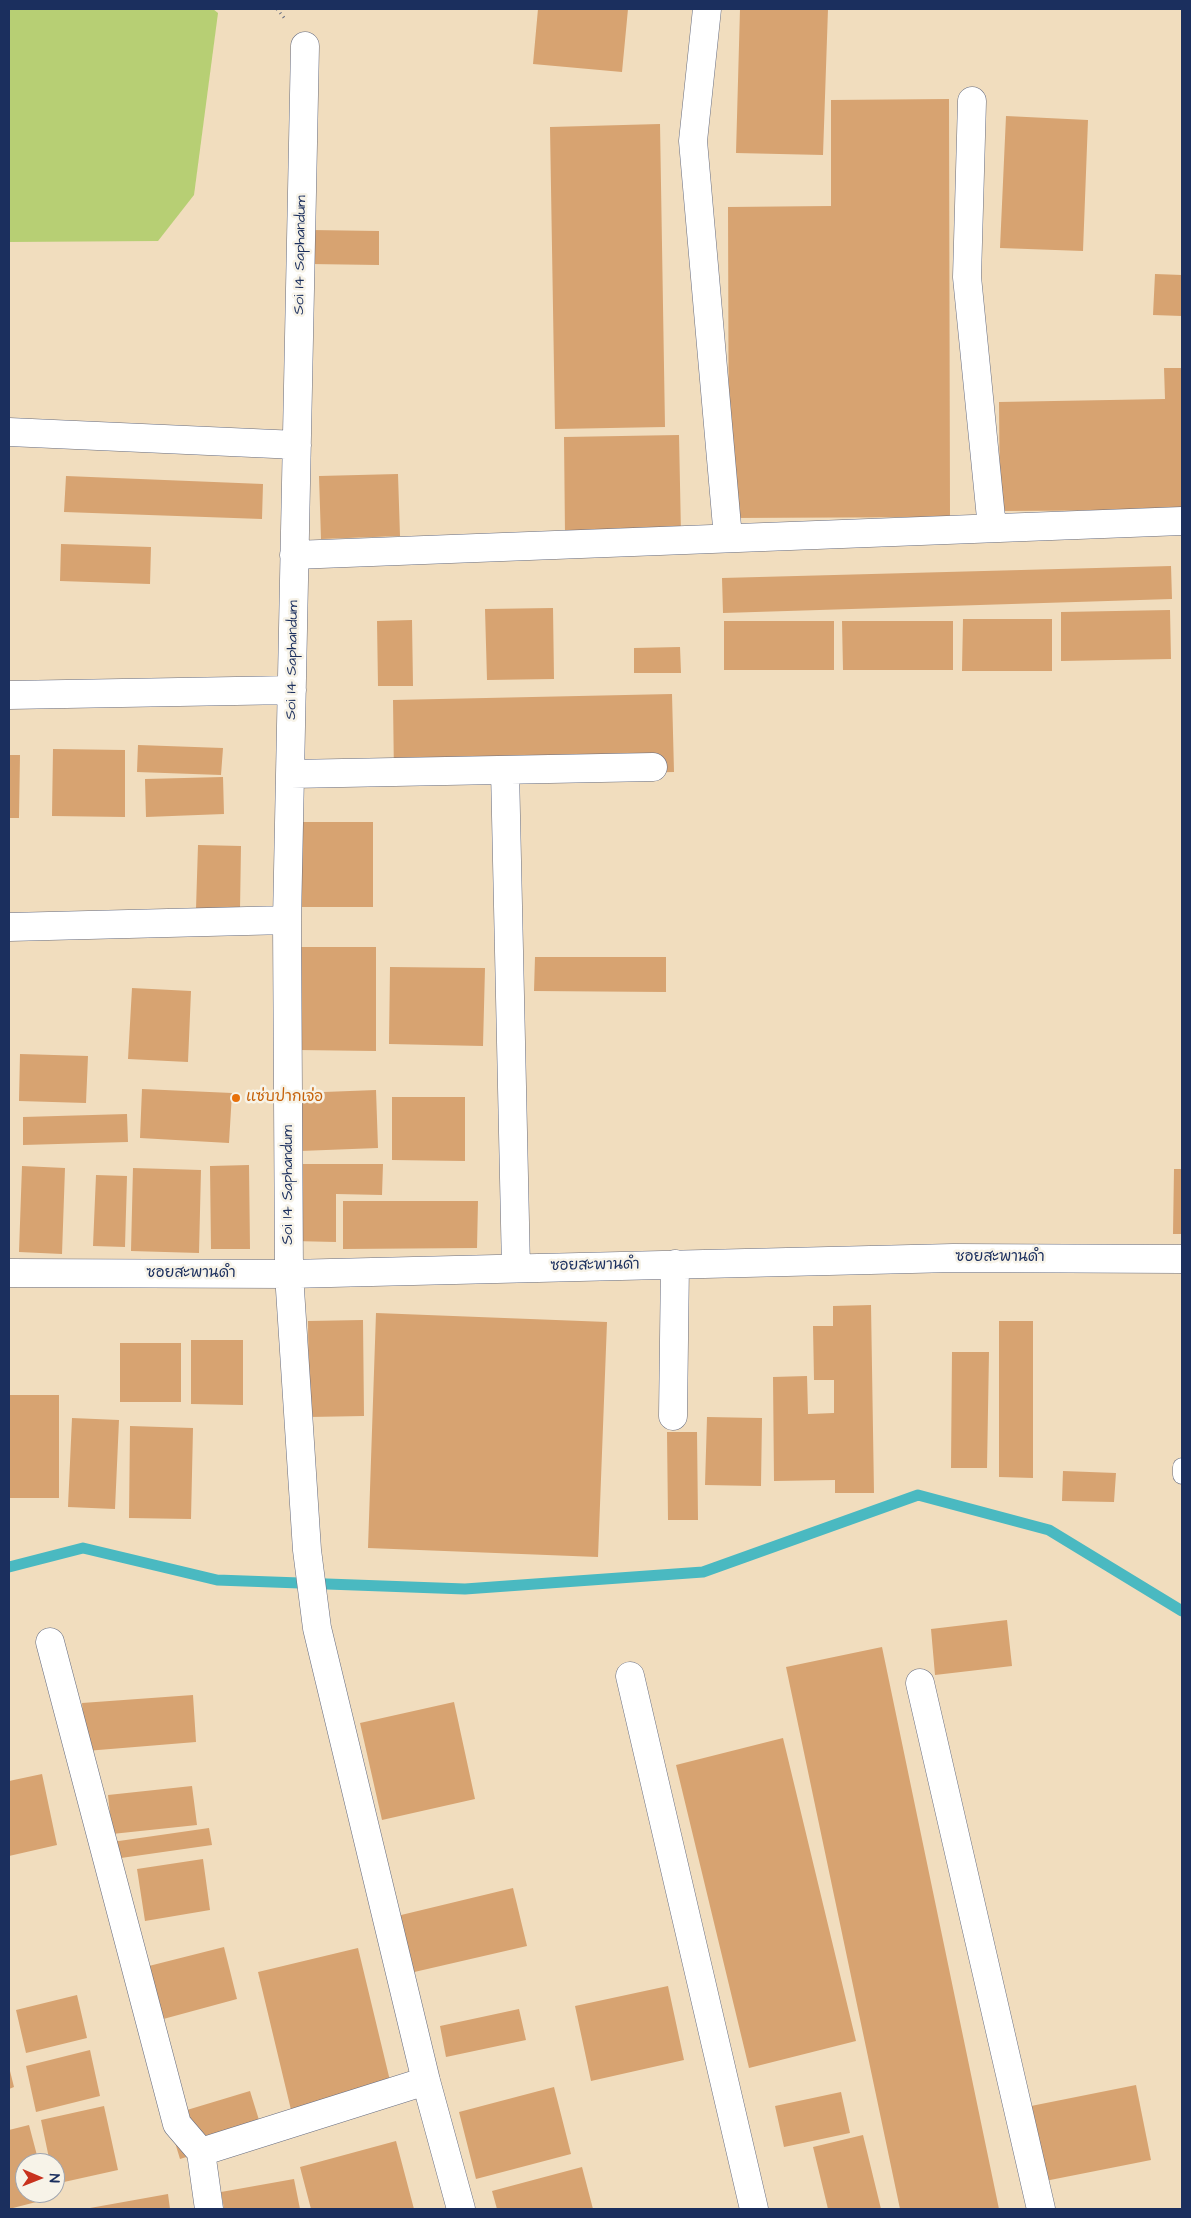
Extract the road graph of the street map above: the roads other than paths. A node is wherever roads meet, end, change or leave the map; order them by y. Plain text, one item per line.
1 (707, 9) edge
2 (305, 46) dead end
3 (972, 101) dead end
4 (9, 432) edge
5 (297, 445) junction
6 (1182, 521) edge
7 (992, 528) junction
8 (728, 538) junction
9 (294, 555) junction
10 (292, 690) junction
11 (9, 695) edge
12 (653, 767) dead end
13 (505, 770) junction
14 (291, 774) junction
15 (288, 920) junction
16 (9, 927) edge
17 (1182, 1259) edge
18 (675, 1264) junction
19 (516, 1268) junction
20 (9, 1273) edge
21 (290, 1274) junction
22 (673, 1416) dead end
23 (1182, 1467) edge
24 (1182, 1475) edge
25 (50, 1642) dead end
26 (630, 1676) dead end
27 (920, 1684) dead end
28 (426, 2081) junction
29 (201, 2152) junction
30 (209, 2209) edge
31 (461, 2209) edge
32 (754, 2209) edge
33 (1041, 2209) edge

1 - 8 street
2 - 5 street, Soi 14 Saphandum
3 - 7 street
4 - 5 street
5 - 9 street, Soi 14 Saphandum
6 - 7 street
7 - 8 street
8 - 9 street
9 - 10 street, Soi 14 Saphandum
10 - 11 street
10 - 14 street, Soi 14 Saphandum
12 - 13 street
13 - 14 street
13 - 19 street
14 - 15 street, Soi 14 Saphandum
15 - 16 street
15 - 21 street, Soi 14 Saphandum
17 - 18 street, ซอยสะพานดำ
18 - 19 street, ซอยสะพานดำ
18 - 22 street
19 - 21 street, ซอยสะพานดำ
20 - 21 street, ซอยสะพานดำ
21 - 28 street, Soi 14 Saphandum
23 - 24 lane
25 - 29 street
26 - 32 street
27 - 33 street
28 - 29 street
28 - 31 street, Soi 14 Saphandum
29 - 30 street

